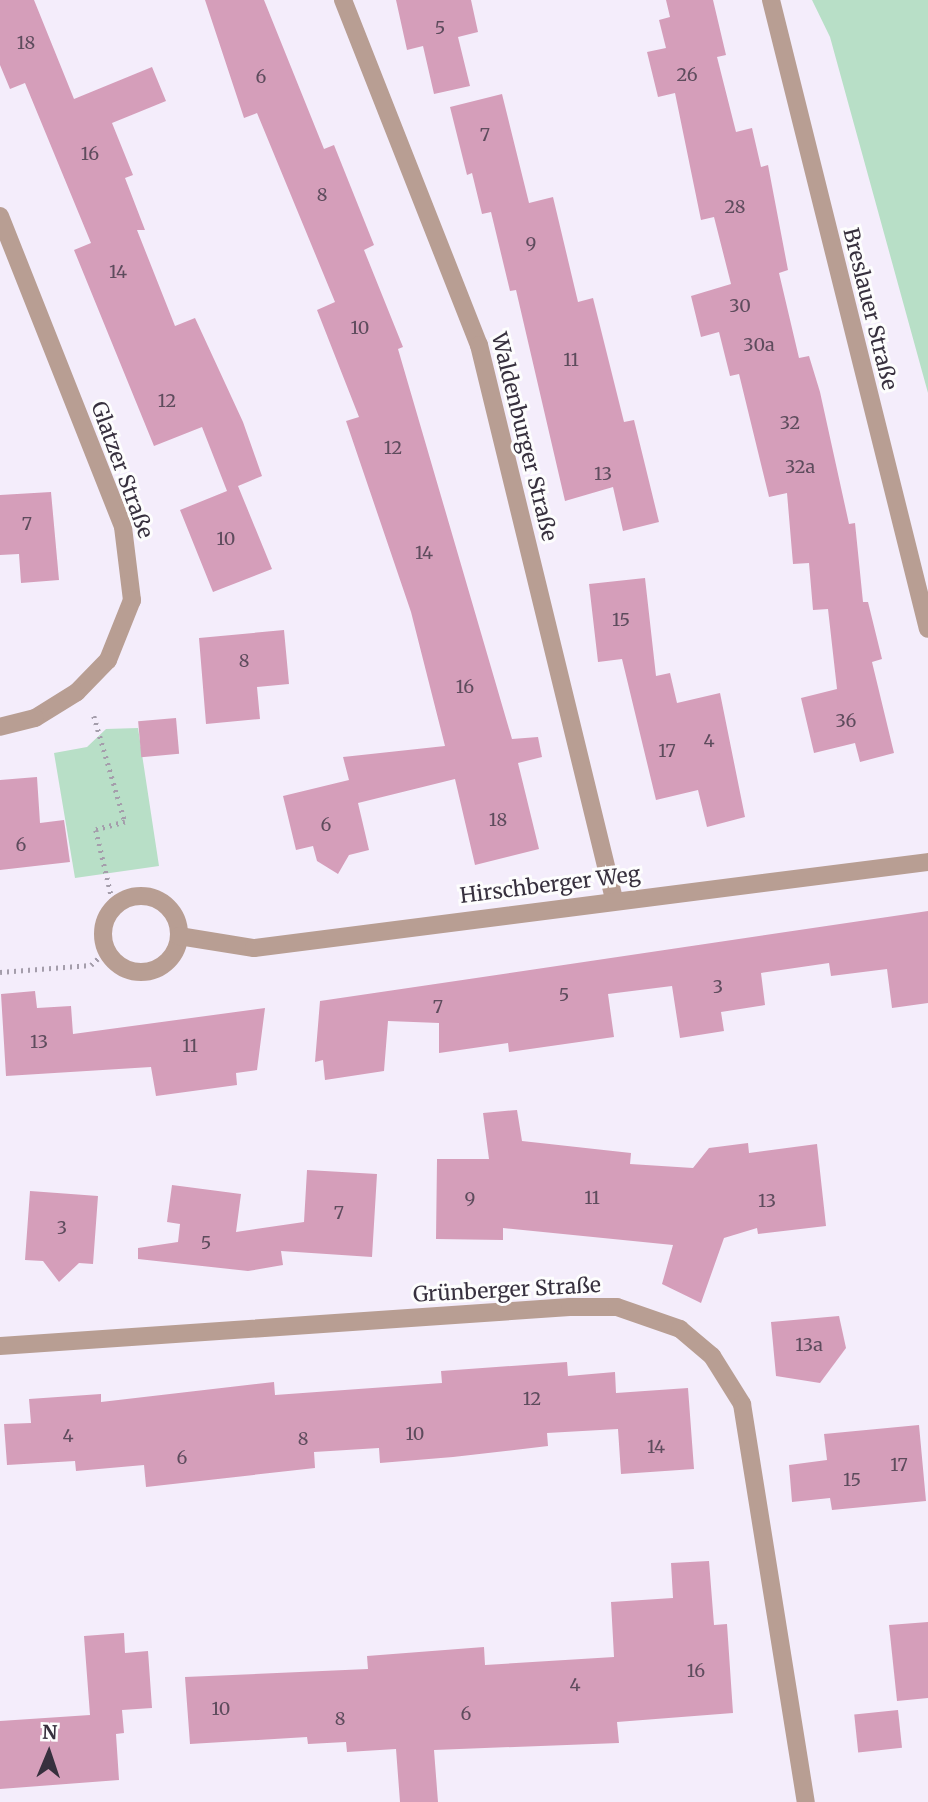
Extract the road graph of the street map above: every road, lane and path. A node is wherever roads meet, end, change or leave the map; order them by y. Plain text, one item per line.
1 (343, 0) edge
2 (771, 0) edge
3 (0, 216) edge
4 (928, 629) edge
5 (93, 712) dead end
6 (0, 727) edge
7 (928, 862) edge
8 (614, 899) junction
9 (114, 907) junction
10 (179, 936) junction
11 (106, 951) junction
12 (0, 972) edge
13 (0, 1346) edge
14 (806, 1802) edge

1 - 8 street, Waldenburger Straße
2 - 4 street, Breslauer Straße
3 - 6 street, Glatzer Straße
5 - 9 path
7 - 8 street, Hirschberger Weg
8 - 10 street, Hirschberger Weg
9 - 10 street
9 - 11 street
10 - 11 street
11 - 12 path
13 - 14 street, Grünberger Straße

